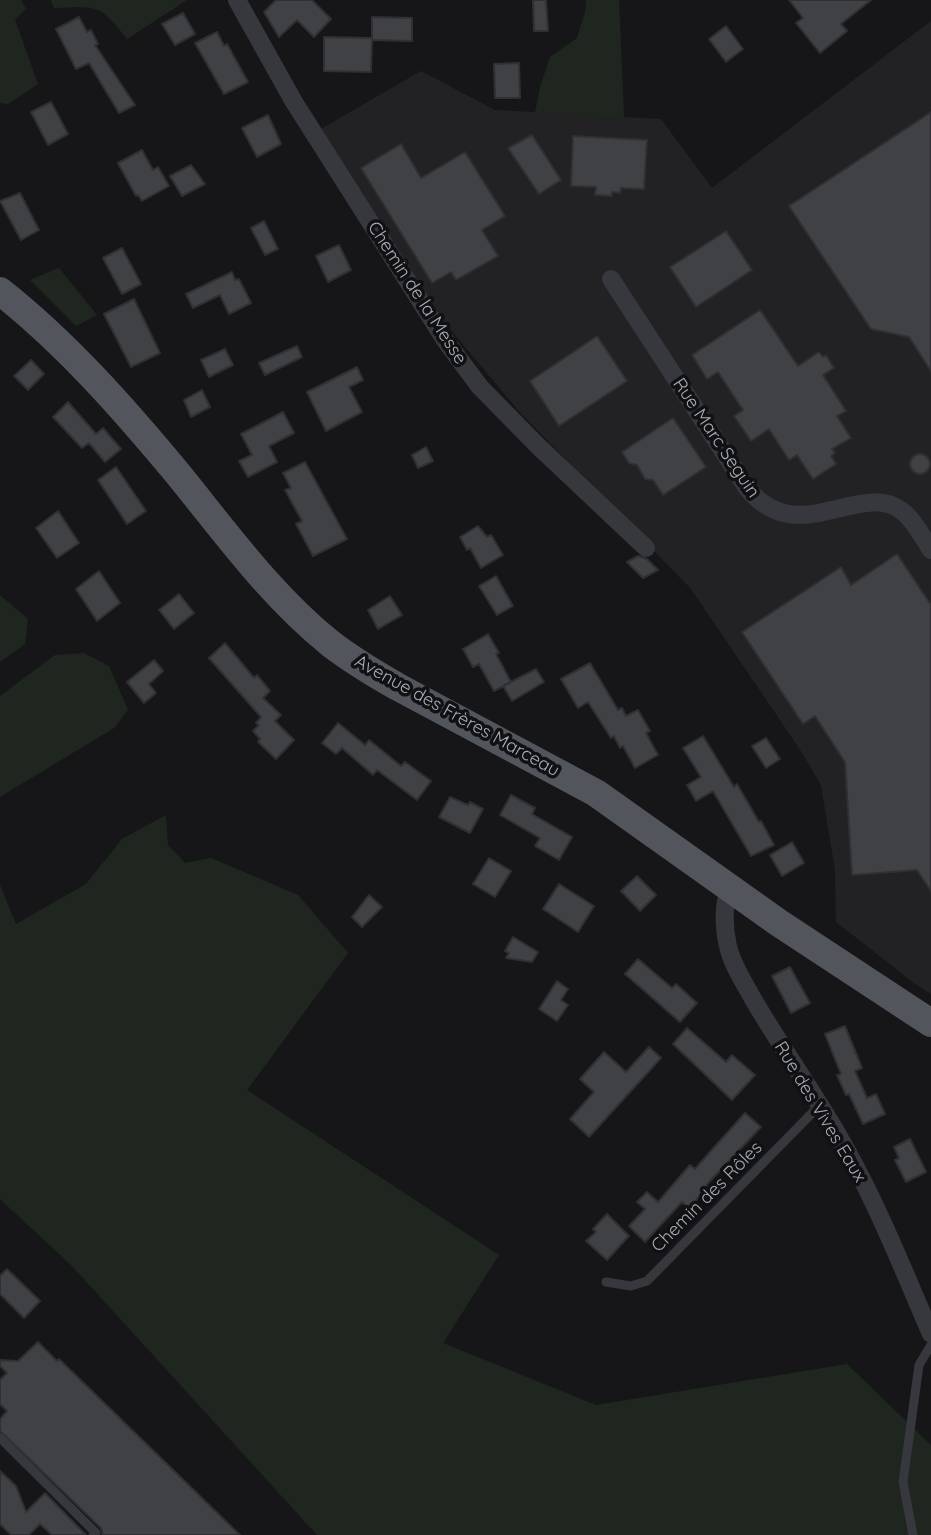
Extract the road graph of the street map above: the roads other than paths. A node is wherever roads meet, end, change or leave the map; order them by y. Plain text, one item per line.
1 (237, 0) edge
2 (611, 279) dead end
3 (0, 292) edge
4 (646, 548) dead end
5 (931, 550) edge
6 (731, 888) junction
7 (931, 1023) edge
8 (819, 1106) junction
9 (606, 1282) dead end
10 (931, 1334) edge
11 (931, 1345) edge
12 (0, 1438) edge
13 (93, 1535) edge
14 (913, 1535) edge

1 - 4 street, Chemin de la Messe
2 - 5 street, Rue Marc Seguin
3 - 6 main road, Avenue des Frères Marceau
6 - 7 main road, Avenue des Frères Marceau
6 - 8 street, Rue des Vives Eaux
8 - 9 lane, Chemin des Rôles
8 - 10 street, Rue des Vives Eaux
11 - 14 lane
12 - 13 lane

